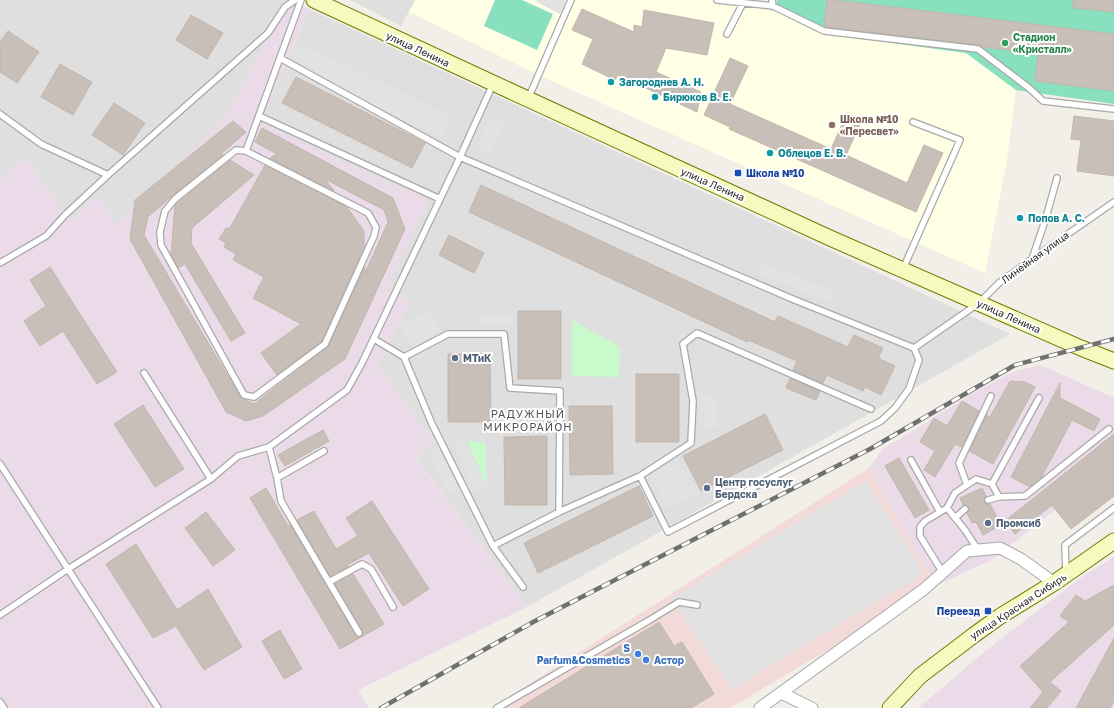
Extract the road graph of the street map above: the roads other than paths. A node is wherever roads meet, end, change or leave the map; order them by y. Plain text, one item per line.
1 (295, 0) edge
2 (301, 0) edge
3 (314, 0) edge
4 (571, 0) edge
5 (717, 0) edge
6 (772, 0) edge
7 (743, 3) junction
8 (773, 6) junction
9 (727, 34) dead end
10 (280, 58) junction
11 (493, 84) junction
12 (528, 100) junction
13 (1114, 109) edge
14 (0, 114) edge
15 (259, 116) junction
16 (913, 122) dead end
17 (246, 151) junction
18 (460, 158) junction
19 (108, 175) junction
20 (1057, 178) dead end
21 (440, 200) junction
22 (1114, 202) edge
23 (1032, 259) junction
24 (0, 263) edge
25 (903, 270) junction
26 (979, 303) junction
27 (374, 339) junction
28 (914, 348) junction
29 (404, 356) junction
30 (1114, 361) edge
31 (144, 373) dead end
32 (991, 396) dead end
33 (1039, 398) dead end
34 (871, 409) dead end
35 (1109, 429) dead end
36 (269, 447) junction
37 (324, 451) dead end
38 (911, 460) dead end
39 (0, 464) edge
40 (640, 476) junction
41 (277, 478) junction
42 (212, 479) junction
43 (992, 484) junction
44 (967, 485) junction
45 (999, 497) junction
46 (988, 500) dead end
47 (947, 508) junction
48 (1114, 508) edge
49 (965, 509) dead end
50 (559, 512) junction
51 (940, 512) junction
52 (955, 518) junction
53 (1114, 541) edge
54 (493, 546) junction
55 (978, 550) junction
56 (68, 569) junction
57 (943, 573) junction
58 (1060, 579) junction
59 (329, 582) junction
60 (523, 587) dead end
61 (697, 605) dead end
62 (392, 607) dead end
63 (0, 615) edge
64 (359, 633) dead end
65 (781, 693) junction
66 (0, 702) edge
67 (4, 708) edge
68 (158, 708) edge
69 (497, 708) edge
70 (760, 708) edge
71 (812, 708) edge
72 (890, 708) edge

1 - 19 lane
2 - 10 lane
3 - 11 street, улица Ленина
4 - 12 lane
5 - 7 lane
6 - 8 lane
7 - 8 lane
7 - 9 lane
8 - 13 lane
10 - 15 lane
10 - 18 lane
11 - 12 street, улица Ленина
11 - 18 lane
12 - 25 street, улица Ленина
14 - 19 lane
15 - 17 lane
15 - 21 lane
16 - 25 lane
17 - 17 lane
18 - 21 lane
18 - 28 lane
19 - 24 lane
20 - 23 lane
21 - 27 lane
22 - 23 lane, Линейная улица
23 - 26 lane, Линейная улица
25 - 26 street, улица Ленина
26 - 28 lane, Линейная улица
26 - 30 street, улица Ленина
27 - 29 lane
27 - 36 lane
28 - 40 lane
29 - 50 lane
29 - 54 lane
31 - 42 lane
32 - 44 lane
33 - 43 lane
34 - 40 lane
35 - 45 lane
36 - 41 lane
36 - 42 lane
37 - 41 lane
38 - 51 lane
39 - 56 lane
40 - 50 lane
41 - 59 lane
42 - 56 lane
43 - 44 lane
43 - 45 lane
44 - 47 lane
45 - 46 lane
47 - 51 lane
47 - 52 lane
48 - 58 lane
49 - 52 lane
50 - 54 lane
51 - 57 lane
52 - 55 lane
53 - 58 street, улица Красная Сибирь
54 - 60 lane
55 - 57 street
55 - 58 street
56 - 63 lane
56 - 68 lane
57 - 65 street
58 - 72 street, улица Красная Сибирь
59 - 62 lane
59 - 64 lane
61 - 69 lane
65 - 70 street
65 - 71 street
66 - 67 lane

